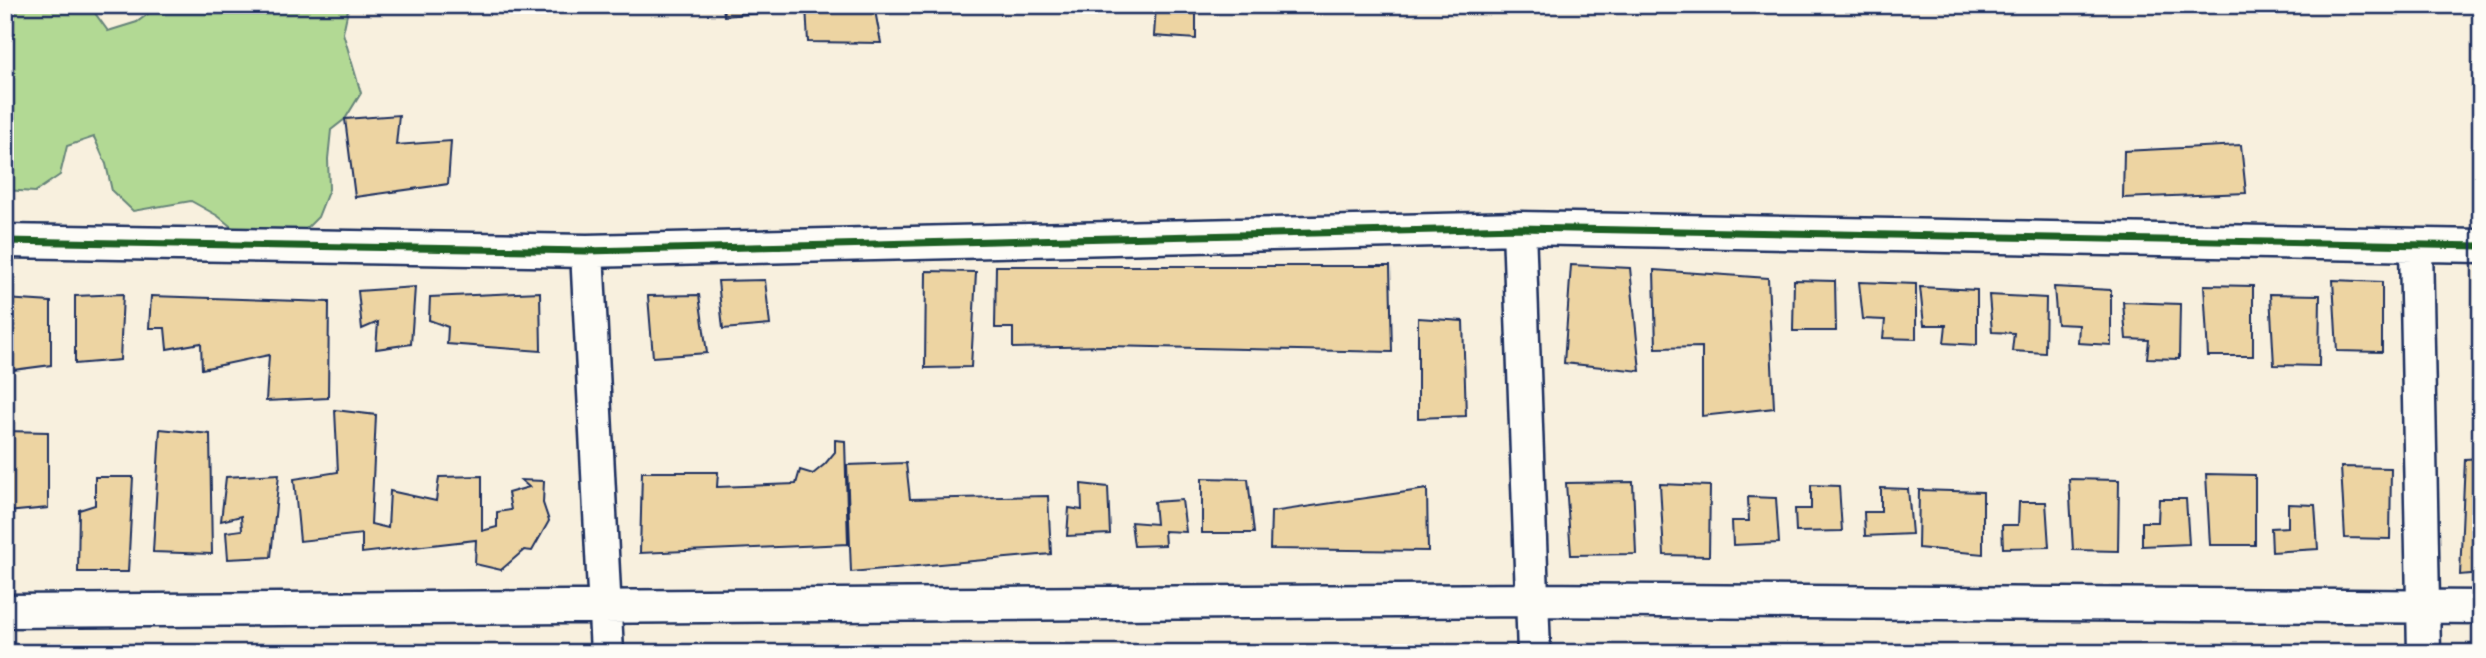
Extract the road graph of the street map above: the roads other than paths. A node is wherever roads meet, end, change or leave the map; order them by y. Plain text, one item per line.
1 (1519, 228) junction
2 (5, 241) edge
3 (2416, 246) junction
4 (2481, 246) edge
5 (587, 251) junction
6 (1532, 600) junction
7 (2423, 605) junction
8 (604, 607) junction
9 (2481, 607) edge
10 (5, 611) edge
11 (607, 653) edge
12 (1534, 653) edge
13 (2424, 653) edge

1 - 3 street
1 - 5 street
1 - 6 street
2 - 5 street
3 - 4 street
3 - 7 street
5 - 8 street
6 - 7 street
6 - 8 street
6 - 12 street
7 - 9 street
7 - 13 street
8 - 10 street
8 - 11 street

